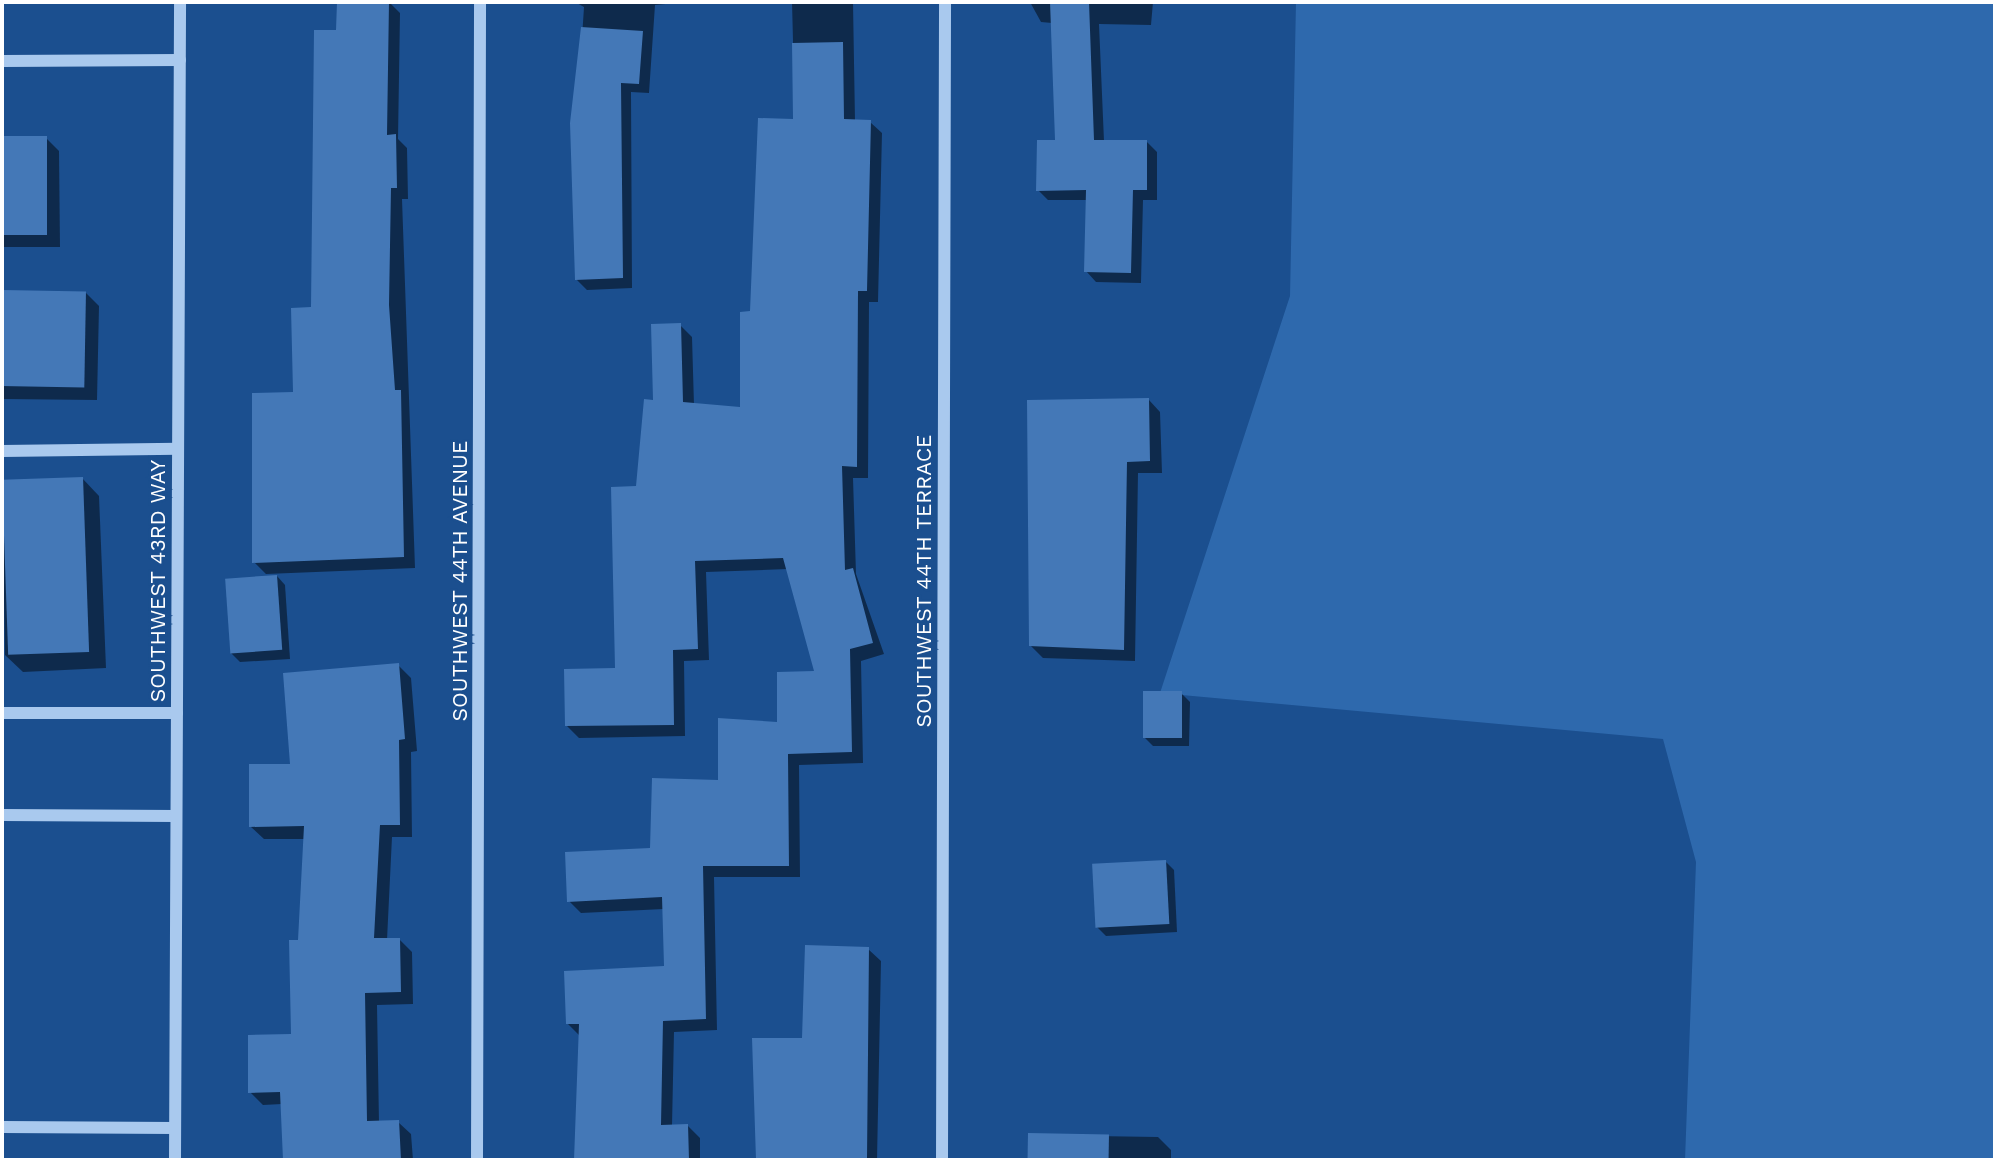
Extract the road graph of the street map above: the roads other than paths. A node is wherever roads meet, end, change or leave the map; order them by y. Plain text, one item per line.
1 (180, 2) edge
2 (480, 2) edge
3 (945, 2) edge
4 (180, 60) junction
5 (2, 61) edge
6 (178, 449) junction
7 (2, 451) edge
8 (2, 713) edge
9 (177, 713) junction
10 (2, 815) edge
11 (176, 816) junction
12 (2, 1127) edge
13 (175, 1128) junction
14 (175, 1160) edge
15 (477, 1160) edge
16 (942, 1160) edge

1 - 4 street, SOUTHWEST 43RD WAY
2 - 15 street, SOUTHWEST 44TH AVENUE
3 - 16 street, SOUTHWEST 44TH TERRACE
4 - 5 street
4 - 6 street, SOUTHWEST 43RD WAY
6 - 7 street
6 - 9 street, SOUTHWEST 43RD WAY
8 - 9 street
9 - 11 street, SOUTHWEST 43RD WAY
10 - 11 street
11 - 13 street, SOUTHWEST 43RD WAY
12 - 13 street
13 - 14 street, SOUTHWEST 43RD WAY

